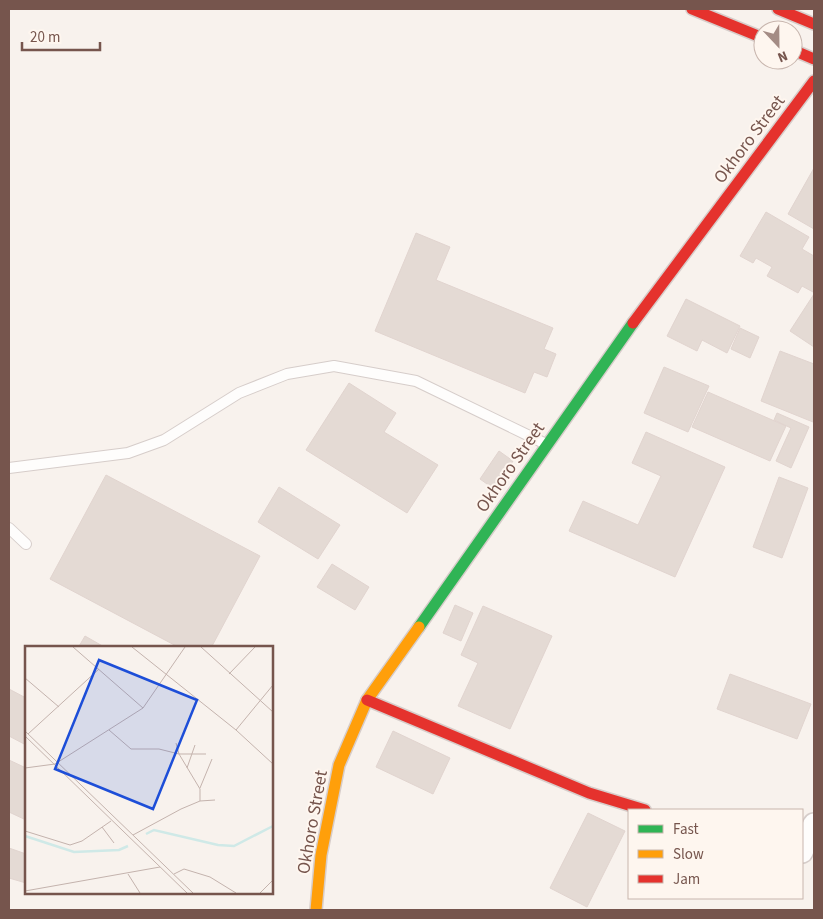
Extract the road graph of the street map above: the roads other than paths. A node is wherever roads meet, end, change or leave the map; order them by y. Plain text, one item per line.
1 (692, 9) edge
2 (778, 9) edge
3 (814, 24) edge
4 (753, 34) edge
5 (814, 81) edge
6 (547, 445) junction
7 (9, 468) edge
8 (9, 528) edge
9 (26, 544) dead end
10 (367, 700) junction
11 (642, 809) edge
12 (814, 824) edge
13 (803, 850) edge
14 (316, 910) edge

1 - 4 street
2 - 3 street
5 - 6 street, Okhoro Street
6 - 7 lane
6 - 10 street, Okhoro Street
8 - 9 lane
10 - 11 street
10 - 14 street, Okhoro Street
12 - 13 street

